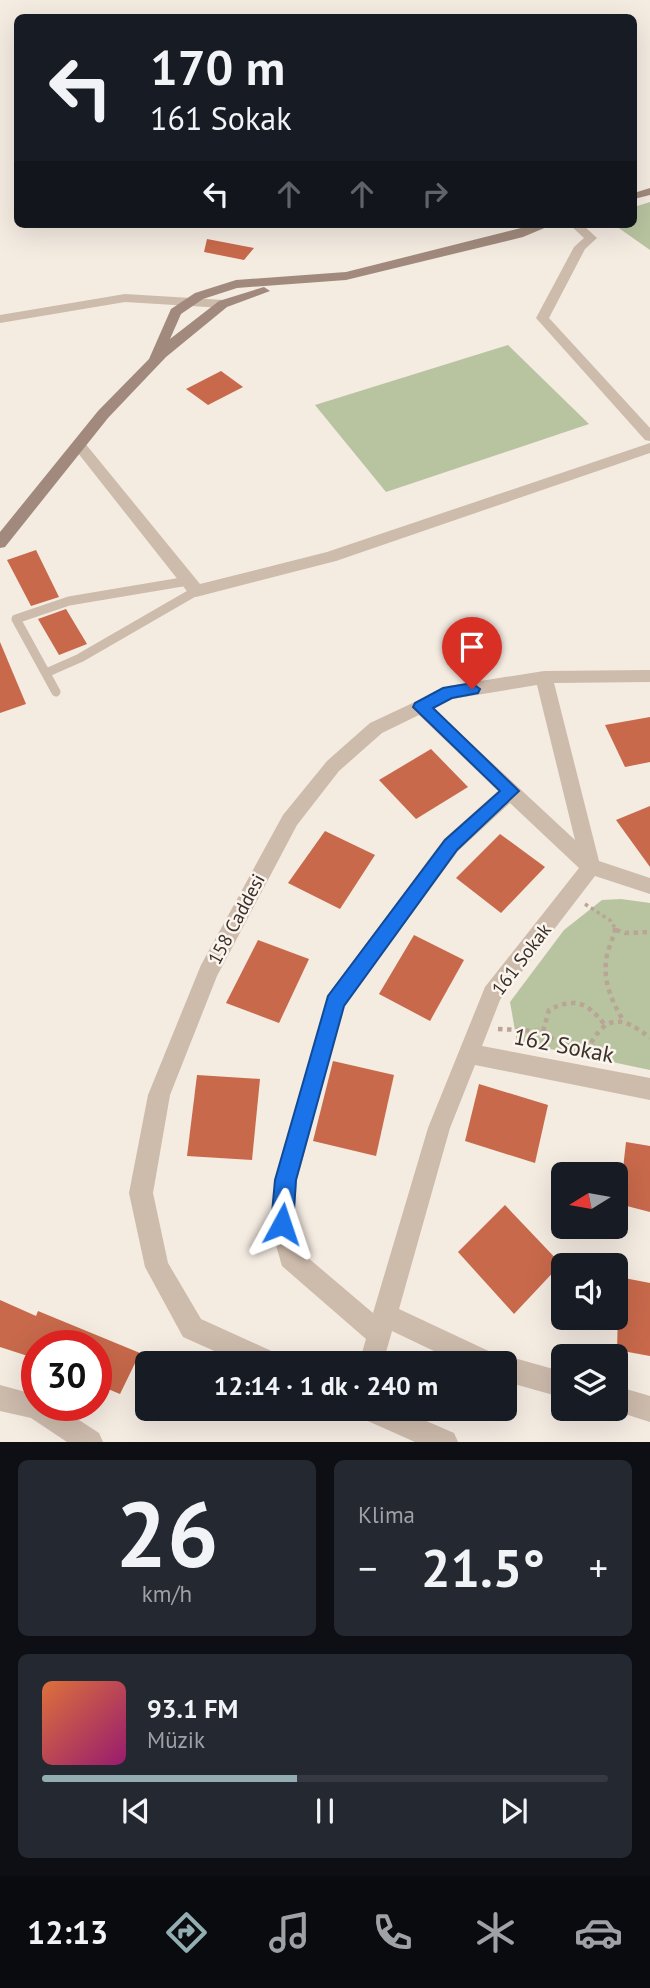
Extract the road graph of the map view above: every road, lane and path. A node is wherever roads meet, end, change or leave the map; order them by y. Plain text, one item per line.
1 (536, 228) edge
2 (580, 228) edge
3 (239, 290) junction
4 (191, 301) junction
5 (224, 304) junction
6 (0, 319) edge
7 (155, 359) junction
8 (650, 437) edge
9 (79, 445) junction
10 (650, 448) edge
11 (0, 543) edge
12 (192, 586) junction
13 (46, 673) junction
14 (650, 676) edge
15 (544, 677) junction
16 (56, 692) dead end
17 (421, 707) junction
18 (511, 791) junction
19 (591, 867) junction
20 (650, 886) edge
21 (570, 894) junction
22 (616, 930) junction
23 (650, 932) edge
24 (623, 1020) junction
25 (604, 1024) junction
26 (479, 1028) junction
27 (543, 1031) junction
28 (650, 1038) edge
29 (469, 1054) junction
30 (650, 1089) edge
31 (382, 1325) junction
32 (243, 1351) edge
33 (375, 1351) edge
34 (453, 1351) edge
35 (517, 1372) edge
36 (551, 1381) edge
37 (0, 1398) edge
38 (628, 1403) edge
39 (650, 1409) edge
40 (398, 1421) edge
41 (90, 1442) edge
42 (446, 1442) edge

1 - 3 main road
2 - 8 street
3 - 4 main road
3 - 5 main road
4 - 5 street
4 - 6 street
4 - 7 main road
5 - 7 main road
7 - 9 main road
9 - 11 main road
9 - 12 street
10 - 12 street
12 - 13 lane
12 - 13 lane
13 - 16 lane
14 - 15 street, 158 Caddesi
15 - 17 street, 158 Caddesi
15 - 19 street
17 - 18 street
17 - 32 street, 158 Caddesi
18 - 19 street
18 - 31 street
19 - 20 street
19 - 21 street, 161 Sokak
21 - 22 path
21 - 26 street, 161 Sokak
22 - 23 path
22 - 24 path
24 - 25 path
24 - 28 path
25 - 27 path
25 - 27 path
26 - 27 path
26 - 29 street, 161 Sokak
29 - 30 street, 162 Sokak
29 - 31 street, 161 Sokak
31 - 33 street, 161 Sokak
31 - 34 street
35 - 36 street
37 - 41 street
38 - 39 street
40 - 42 street

